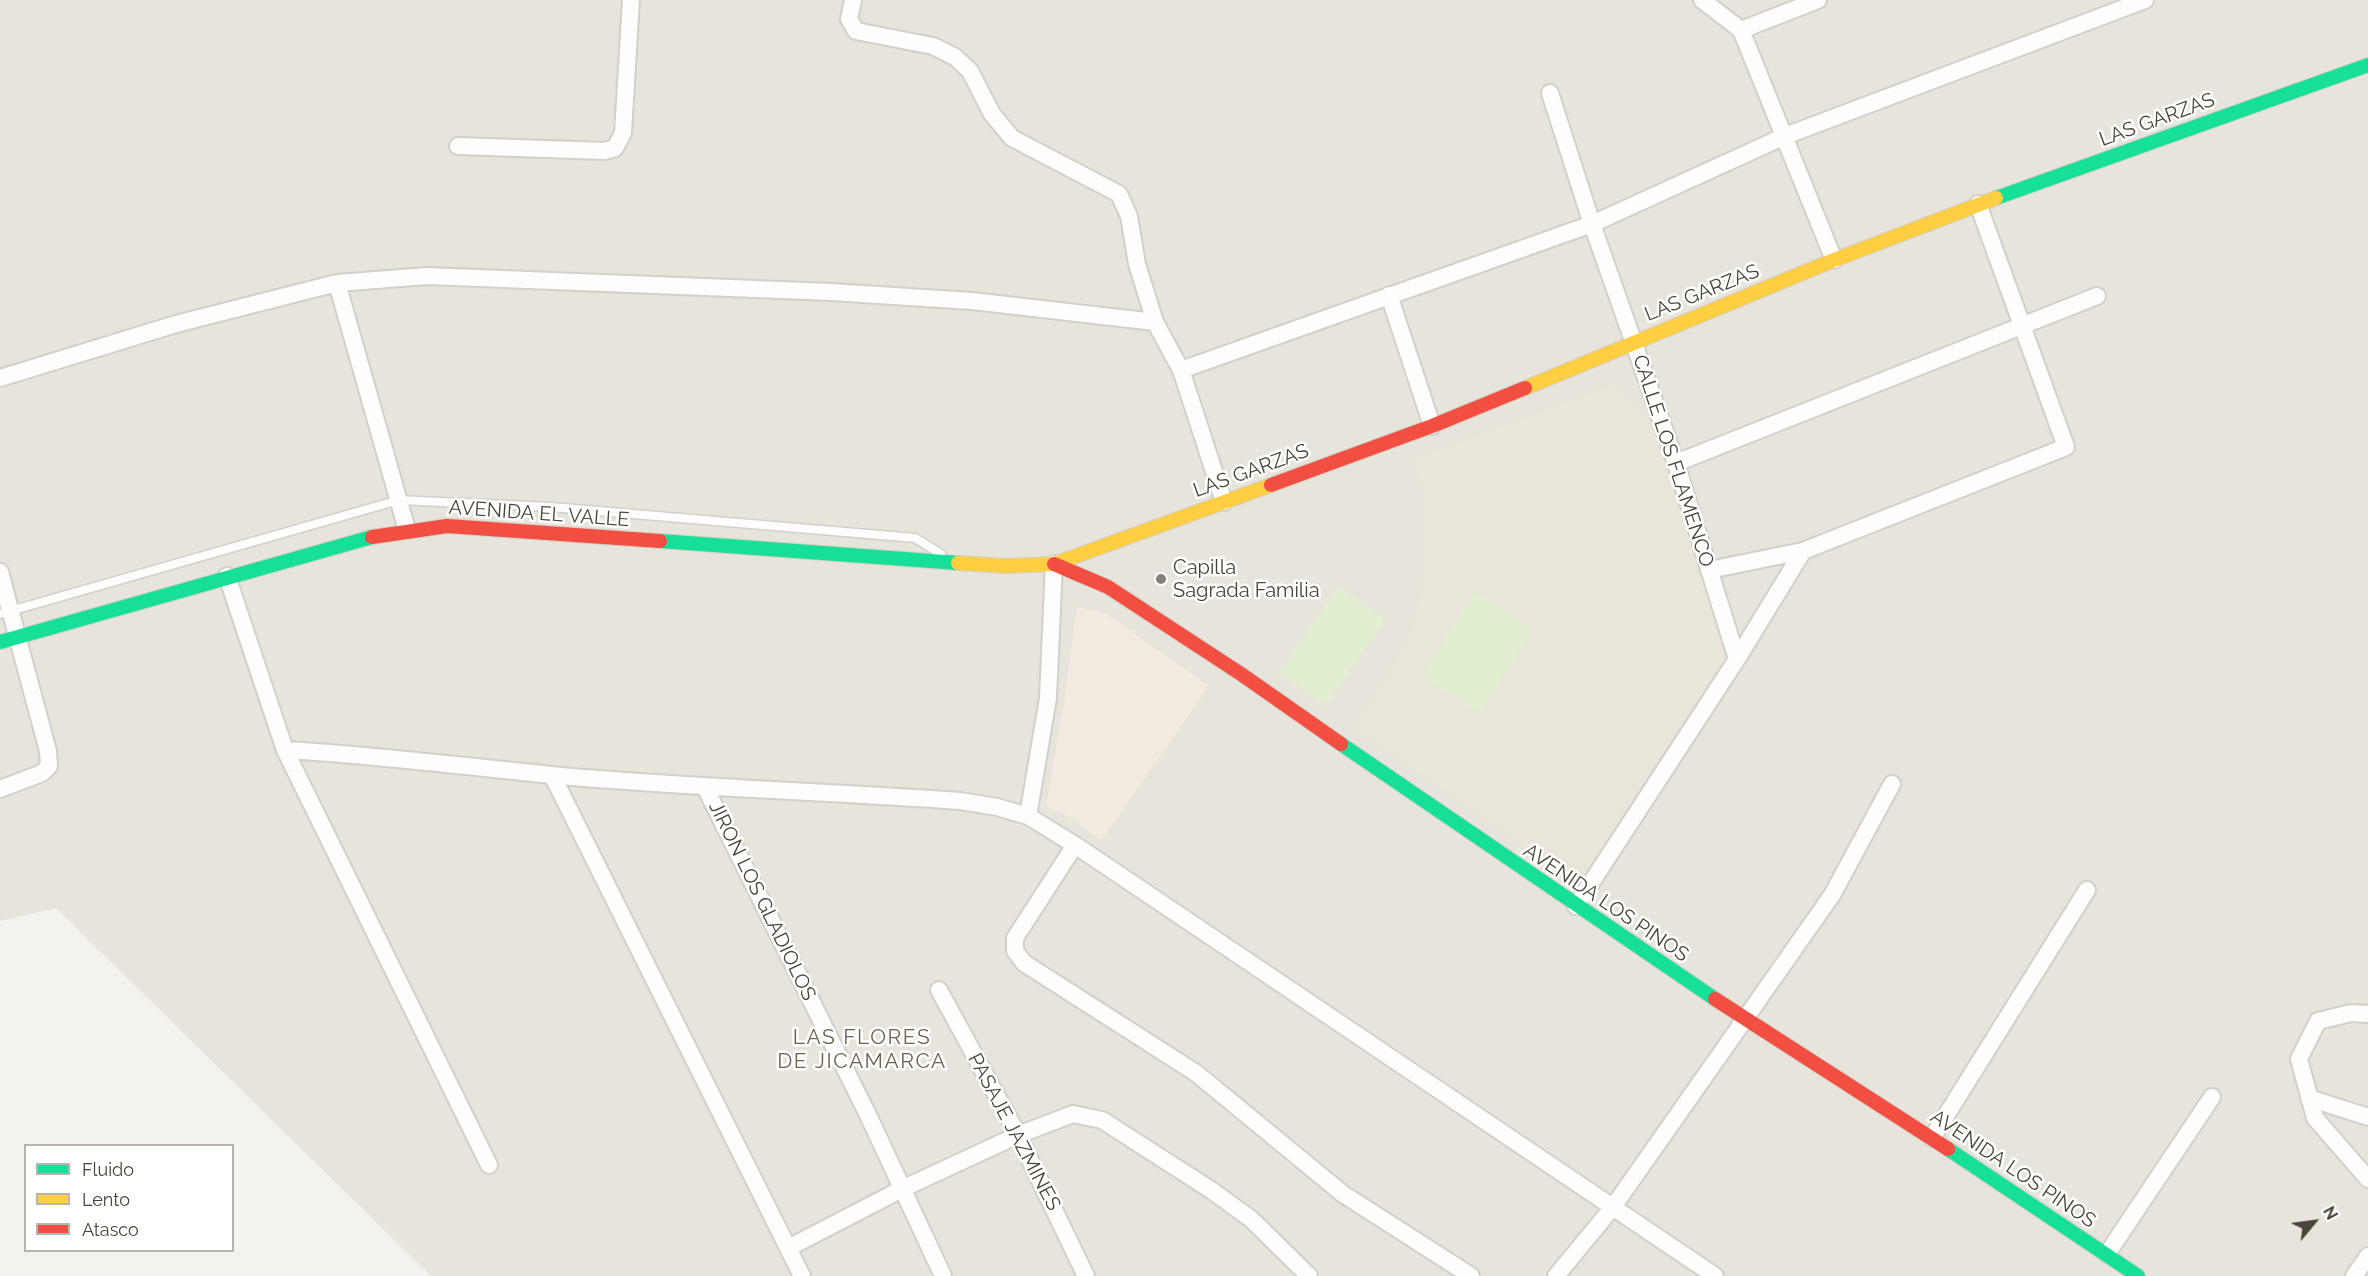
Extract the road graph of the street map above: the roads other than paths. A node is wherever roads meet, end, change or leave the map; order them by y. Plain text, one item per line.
1 (631, 0) edge
2 (853, 0) edge
3 (1702, 0) edge
4 (1818, 0) edge
5 (2145, 0) edge
6 (1741, 30) junction
7 (2368, 65) edge
8 (1550, 93) dead end
9 (1785, 136) junction
10 (458, 146) dead end
11 (1978, 204) junction
12 (1592, 224) junction
13 (1833, 260) junction
14 (337, 283) junction
15 (1389, 295) junction
16 (2097, 296) dead end
17 (1155, 322) junction
18 (2022, 327) junction
19 (1633, 342) junction
20 (1181, 370) junction
21 (0, 378) edge
22 (1432, 426) junction
23 (1676, 463) junction
24 (399, 500) junction
25 (1224, 502) junction
26 (407, 530) junction
27 (1803, 551) junction
28 (954, 562) junction
29 (1054, 564) junction
30 (1709, 570) junction
31 (0, 572) edge
32 (227, 576) junction
33 (6, 612) edge
34 (19, 637) junction
35 (0, 642) edge
36 (1737, 659) junction
37 (285, 750) junction
38 (552, 775) junction
39 (1892, 784) dead end
40 (705, 787) junction
41 (0, 789) edge
42 (1029, 816) junction
43 (1076, 845) junction
44 (2087, 890) dead end
45 (1576, 906) junction
46 (939, 990) dead end
47 (2368, 1014) edge
48 (1746, 1020) junction
49 (2212, 1097) dead end
50 (2309, 1098) junction
51 (2368, 1117) edge
52 (1018, 1135) junction
53 (1932, 1138) junction
54 (489, 1165) dead end
55 (2368, 1179) edge
56 (904, 1188) junction
57 (1613, 1207) junction
58 (788, 1248) junction
59 (2107, 1254) junction
60 (2368, 1256) edge
61 (802, 1276) edge
62 (943, 1276) edge
63 (1086, 1276) edge
64 (1309, 1276) edge
65 (1471, 1276) edge
66 (1556, 1276) edge
67 (1715, 1276) edge
68 (2138, 1276) edge
69 (2354, 1276) edge

1 - 10 street
2 - 17 street
3 - 6 street
4 - 6 street
5 - 9 street
6 - 9 street
7 - 11 street, LAS GARZAS
8 - 12 street, CALLE LOS FLAMENCO
9 - 12 street
9 - 13 street
11 - 13 street, LAS GARZAS
11 - 18 street
12 - 15 street
12 - 19 street, CALLE LOS FLAMENCO
13 - 19 street, LAS GARZAS
14 - 17 street
14 - 21 street
14 - 24 street
15 - 20 street
15 - 22 street
16 - 18 street
17 - 20 street
18 - 23 street
18 - 27 street
19 - 22 street, LAS GARZAS
19 - 23 street, CALLE LOS FLAMENCO
20 - 25 street
22 - 25 street, LAS GARZAS
23 - 30 street, CALLE LOS FLAMENCO
24 - 26 street
24 - 28 lane
24 - 33 lane
25 - 29 street, LAS GARZAS
26 - 28 street, AVENIDA EL VALLE
26 - 32 street, AVENIDA EL VALLE
27 - 30 street
27 - 36 street
28 - 29 street, AVENIDA EL VALLE
29 - 42 street
29 - 45 street, AVENIDA LOS PINOS
30 - 36 street, CALLE LOS FLAMENCO
31 - 33 street
32 - 34 street, AVENIDA EL VALLE
32 - 37 street
33 - 34 street
34 - 35 street, AVENIDA EL VALLE
34 - 41 street
36 - 45 street
37 - 38 street
37 - 54 street
38 - 40 street
38 - 58 street
39 - 48 street
40 - 42 street
40 - 56 street, JIRON LOS GLADIOLOS
42 - 43 street
43 - 57 street
43 - 65 street
44 - 53 street
45 - 48 street, AVENIDA LOS PINOS
46 - 52 street, PASAJE JAZMINES
47 - 50 street
48 - 53 street, AVENIDA LOS PINOS
48 - 57 street
49 - 59 street
50 - 51 street
50 - 55 street
52 - 56 street
52 - 63 street, PASAJE JAZMINES
52 - 64 street
53 - 59 street, AVENIDA LOS PINOS
56 - 58 street
56 - 62 street, JIRON LOS GLADIOLOS
57 - 66 street
57 - 67 street
58 - 61 street
59 - 68 street, AVENIDA LOS PINOS
60 - 69 street

